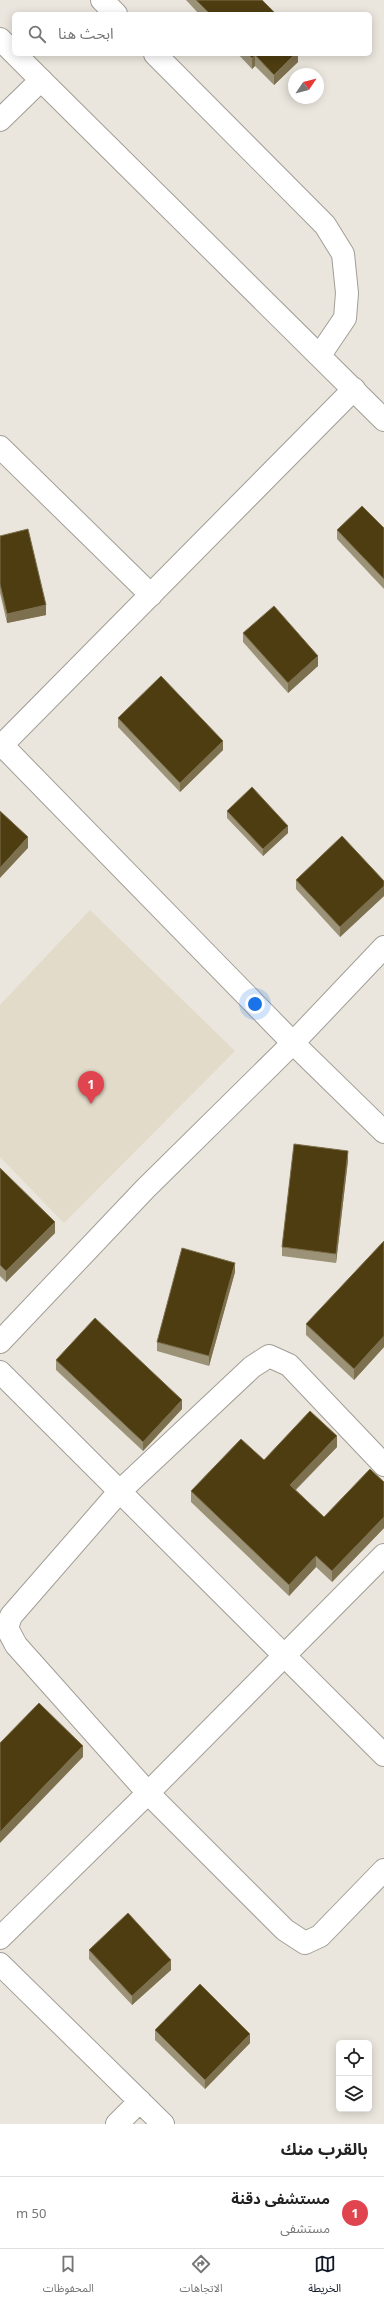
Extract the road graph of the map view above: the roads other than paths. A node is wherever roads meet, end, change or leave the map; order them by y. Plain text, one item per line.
1 (102, 0) edge
2 (114, 12) edge
3 (0, 39) edge
4 (12, 52) edge
5 (16, 56) edge
6 (157, 56) edge
7 (41, 80) junction
8 (0, 120) edge
9 (320, 356) junction
10 (354, 390) junction
11 (384, 420) edge
12 (0, 447) edge
13 (151, 595) junction
14 (1, 744) edge
15 (384, 947) edge
16 (293, 1043) junction
17 (384, 1132) edge
18 (0, 1342) edge
19 (0, 1372) edge
20 (384, 1465) edge
21 (119, 1492) junction
22 (384, 1555) edge
23 (284, 1656) junction
24 (384, 1755) edge
25 (148, 1793) junction
26 (384, 1870) edge
27 (0, 1938) edge
28 (0, 1964) edge
29 (140, 2101) junction
30 (117, 2124) edge
31 (163, 2124) edge

1 - 2 main road
3 - 4 main road
5 - 7 main road
6 - 9 main road
7 - 8 main road
7 - 9 main road
9 - 10 main road
10 - 11 main road
10 - 13 main road
12 - 13 main road
13 - 14 main road
14 - 16 main road
15 - 16 main road
16 - 17 main road
16 - 18 main road
19 - 21 main road
20 - 21 main road
21 - 23 main road
21 - 25 main road
22 - 23 main road
23 - 24 main road
23 - 25 main road
25 - 26 main road
25 - 27 main road
28 - 29 main road
29 - 30 main road
29 - 31 main road

